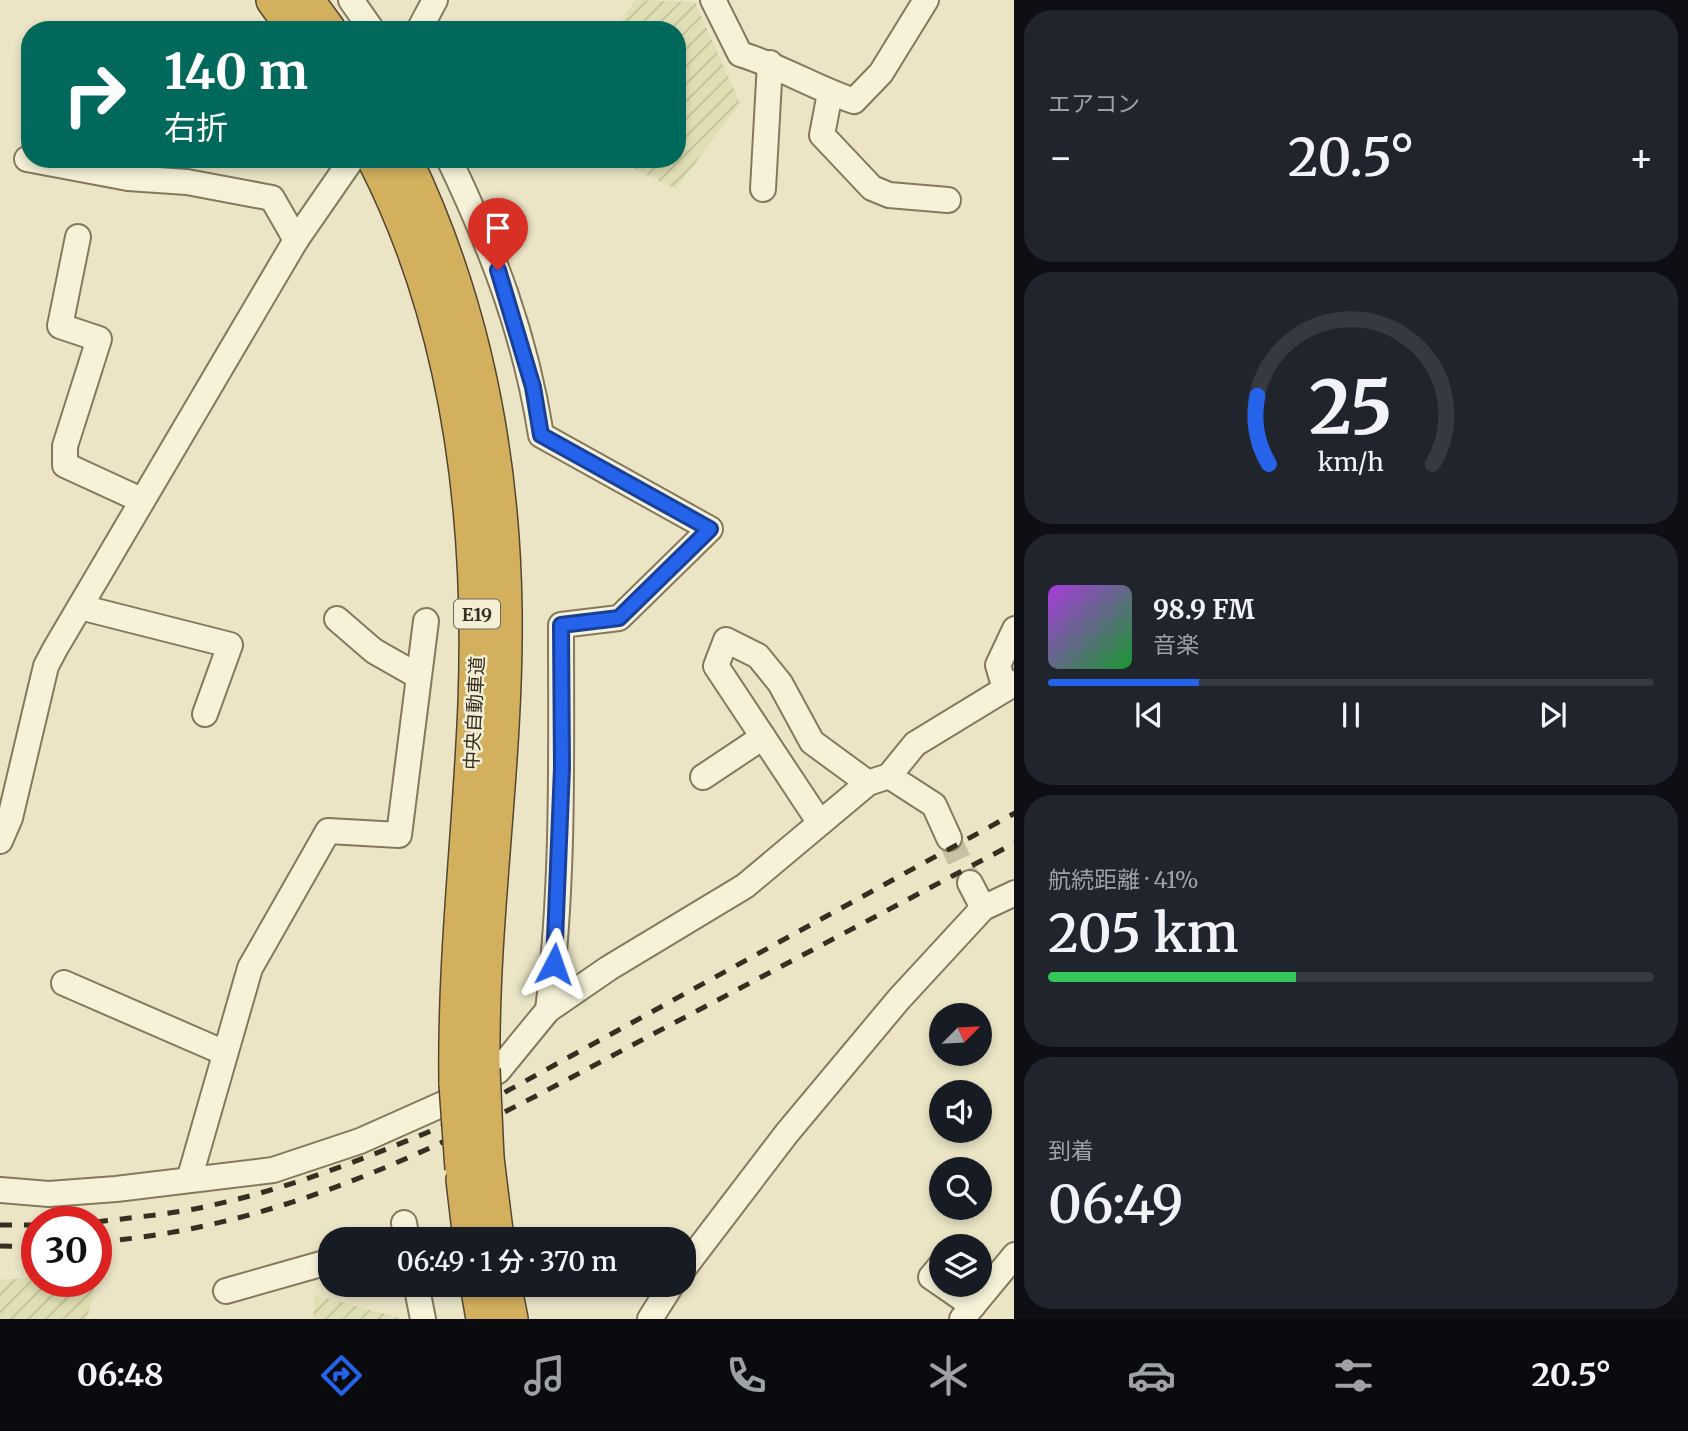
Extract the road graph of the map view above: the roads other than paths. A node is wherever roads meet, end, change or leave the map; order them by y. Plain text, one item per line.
1 (274, 0) edge
2 (306, 0) edge
3 (351, 0) edge
4 (435, 0) edge
5 (713, 0) edge
6 (926, 0) edge
7 (289, 21) edge
8 (321, 21) edge
9 (366, 21) edge
10 (424, 21) edge
11 (770, 63) junction
12 (830, 93) junction
13 (75, 168) edge
14 (346, 168) edge
15 (379, 168) edge
16 (408, 168) edge
17 (453, 168) edge
18 (763, 189) dead end
19 (948, 200) dead end
20 (78, 237) dead end
21 (296, 240) junction
22 (141, 500) junction
23 (80, 607) junction
24 (337, 619) dead end
25 (426, 621) dead end
26 (1014, 629) edge
27 (418, 677) junction
28 (1010, 686) edge
29 (205, 714) dead end
30 (763, 737) junction
31 (703, 777) dead end
32 (879, 779) junction
33 (820, 823) junction
34 (949, 838) tunnel mouth
35 (0, 841) edge
36 (970, 883) tunnel mouth
37 (1014, 892) edge
38 (983, 908) junction
39 (64, 983) dead end
40 (548, 1010) junction
41 (225, 1053) junction
42 (470, 1076) junction
43 (475, 1163) junction
44 (189, 1180) junction
45 (0, 1190) edge
46 (472, 1227) edge
47 (493, 1227) edge
48 (696, 1253) edge
49 (1014, 1255) edge
50 (318, 1265) edge
51 (226, 1291) dead end
52 (419, 1297) edge
53 (480, 1297) edge
54 (506, 1297) edge
55 (664, 1297) edge
56 (951, 1297) edge
57 (967, 1313) edge
58 (423, 1319) edge
59 (484, 1319) edge
60 (510, 1319) edge
61 (650, 1319) edge

1 - 7 highway
2 - 8 highway
3 - 9 street
4 - 10 street
5 - 11 street
6 - 12 street
11 - 12 street
11 - 18 street
12 - 19 street
13 - 21 street
14 - 21 street
15 - 42 highway, 中央自動車道 / E19
16 - 42 highway, 中央自動車道 / E19
17 - 40 street
20 - 22 street
21 - 22 street
22 - 23 street
23 - 29 street
23 - 35 street
24 - 27 street
25 - 27 street
26 - 28 street
27 - 41 street
28 - 32 street
30 - 31 street
30 - 32 street
30 - 33 street
32 - 33 street
32 - 34 street
33 - 40 street
36 - 38 street
37 - 38 street
38 - 48 street
39 - 41 street
40 - 44 street
41 - 44 street
42 - 43 highway, 中央自動車道 / E19, bridge
43 - 46 highway, 中央自動車道 / E19
43 - 47 highway, 中央自動車道 / E19
44 - 45 street
49 - 57 street
50 - 51 street
52 - 58 street
53 - 59 highway
54 - 60 highway
55 - 61 street
56 - 57 street

